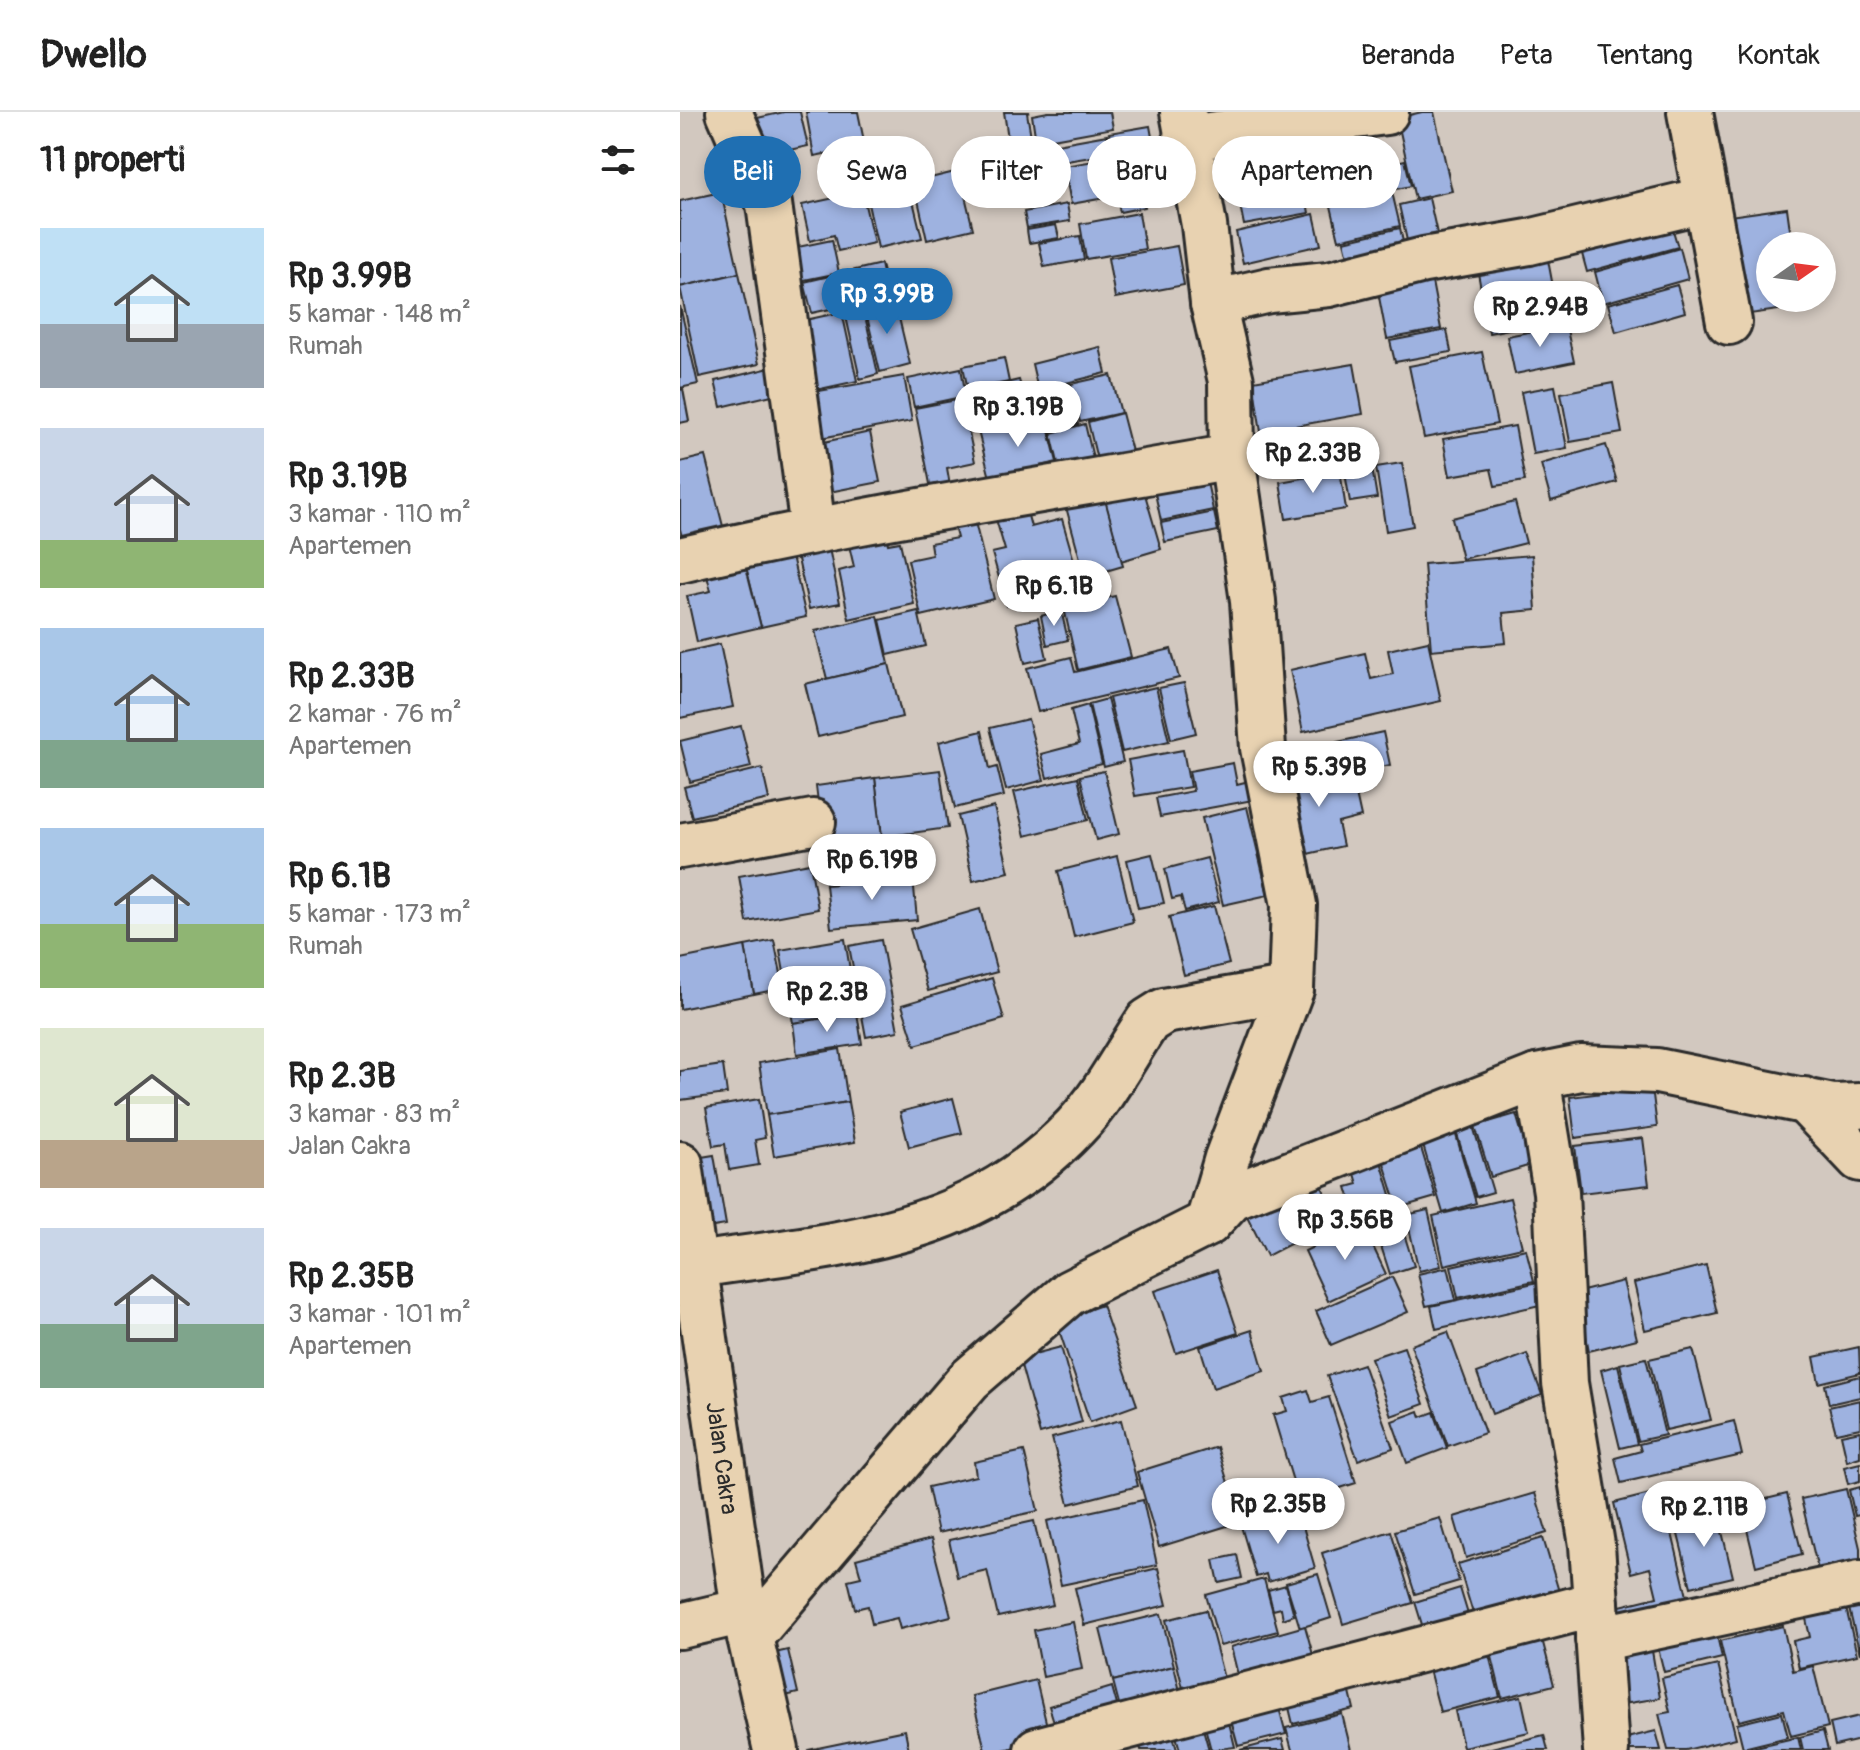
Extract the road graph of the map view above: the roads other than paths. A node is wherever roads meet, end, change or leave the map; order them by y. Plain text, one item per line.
1 (729, 112) edge
2 (1386, 112) edge
3 (1690, 112) edge
4 (1184, 125) edge
5 (1704, 200) junction
6 (1213, 303) junction
7 (1729, 322) dead end
8 (1232, 457) junction
9 (813, 529) junction
10 (680, 560) edge
11 (813, 822) dead end
12 (680, 846) edge
13 (1291, 989) junction
14 (1537, 1077) junction
15 (1804, 1100) junction
16 (1860, 1106) edge
17 (1860, 1159) edge
18 (680, 1164) edge
19 (1208, 1223) junction
20 (695, 1265) junction
21 (1860, 1583) edge
22 (1597, 1622) junction
23 (747, 1624) junction
24 (680, 1626) edge
25 (776, 1750) edge
26 (1037, 1750) edge
27 (1606, 1750) edge

1 - 9 street
2 - 4 street
3 - 5 street
4 - 6 street
5 - 6 street
5 - 7 street
6 - 8 street
8 - 9 street
8 - 13 street
9 - 10 street
11 - 12 street
13 - 19 street
13 - 20 street
14 - 15 street
14 - 19 street
14 - 22 street
15 - 16 street
15 - 17 street
18 - 20 street, Jalan Cakra
19 - 23 street
20 - 23 street, Jalan Cakra
21 - 22 street
22 - 26 street
22 - 27 street
23 - 24 street
23 - 25 street, Jalan Cakra

